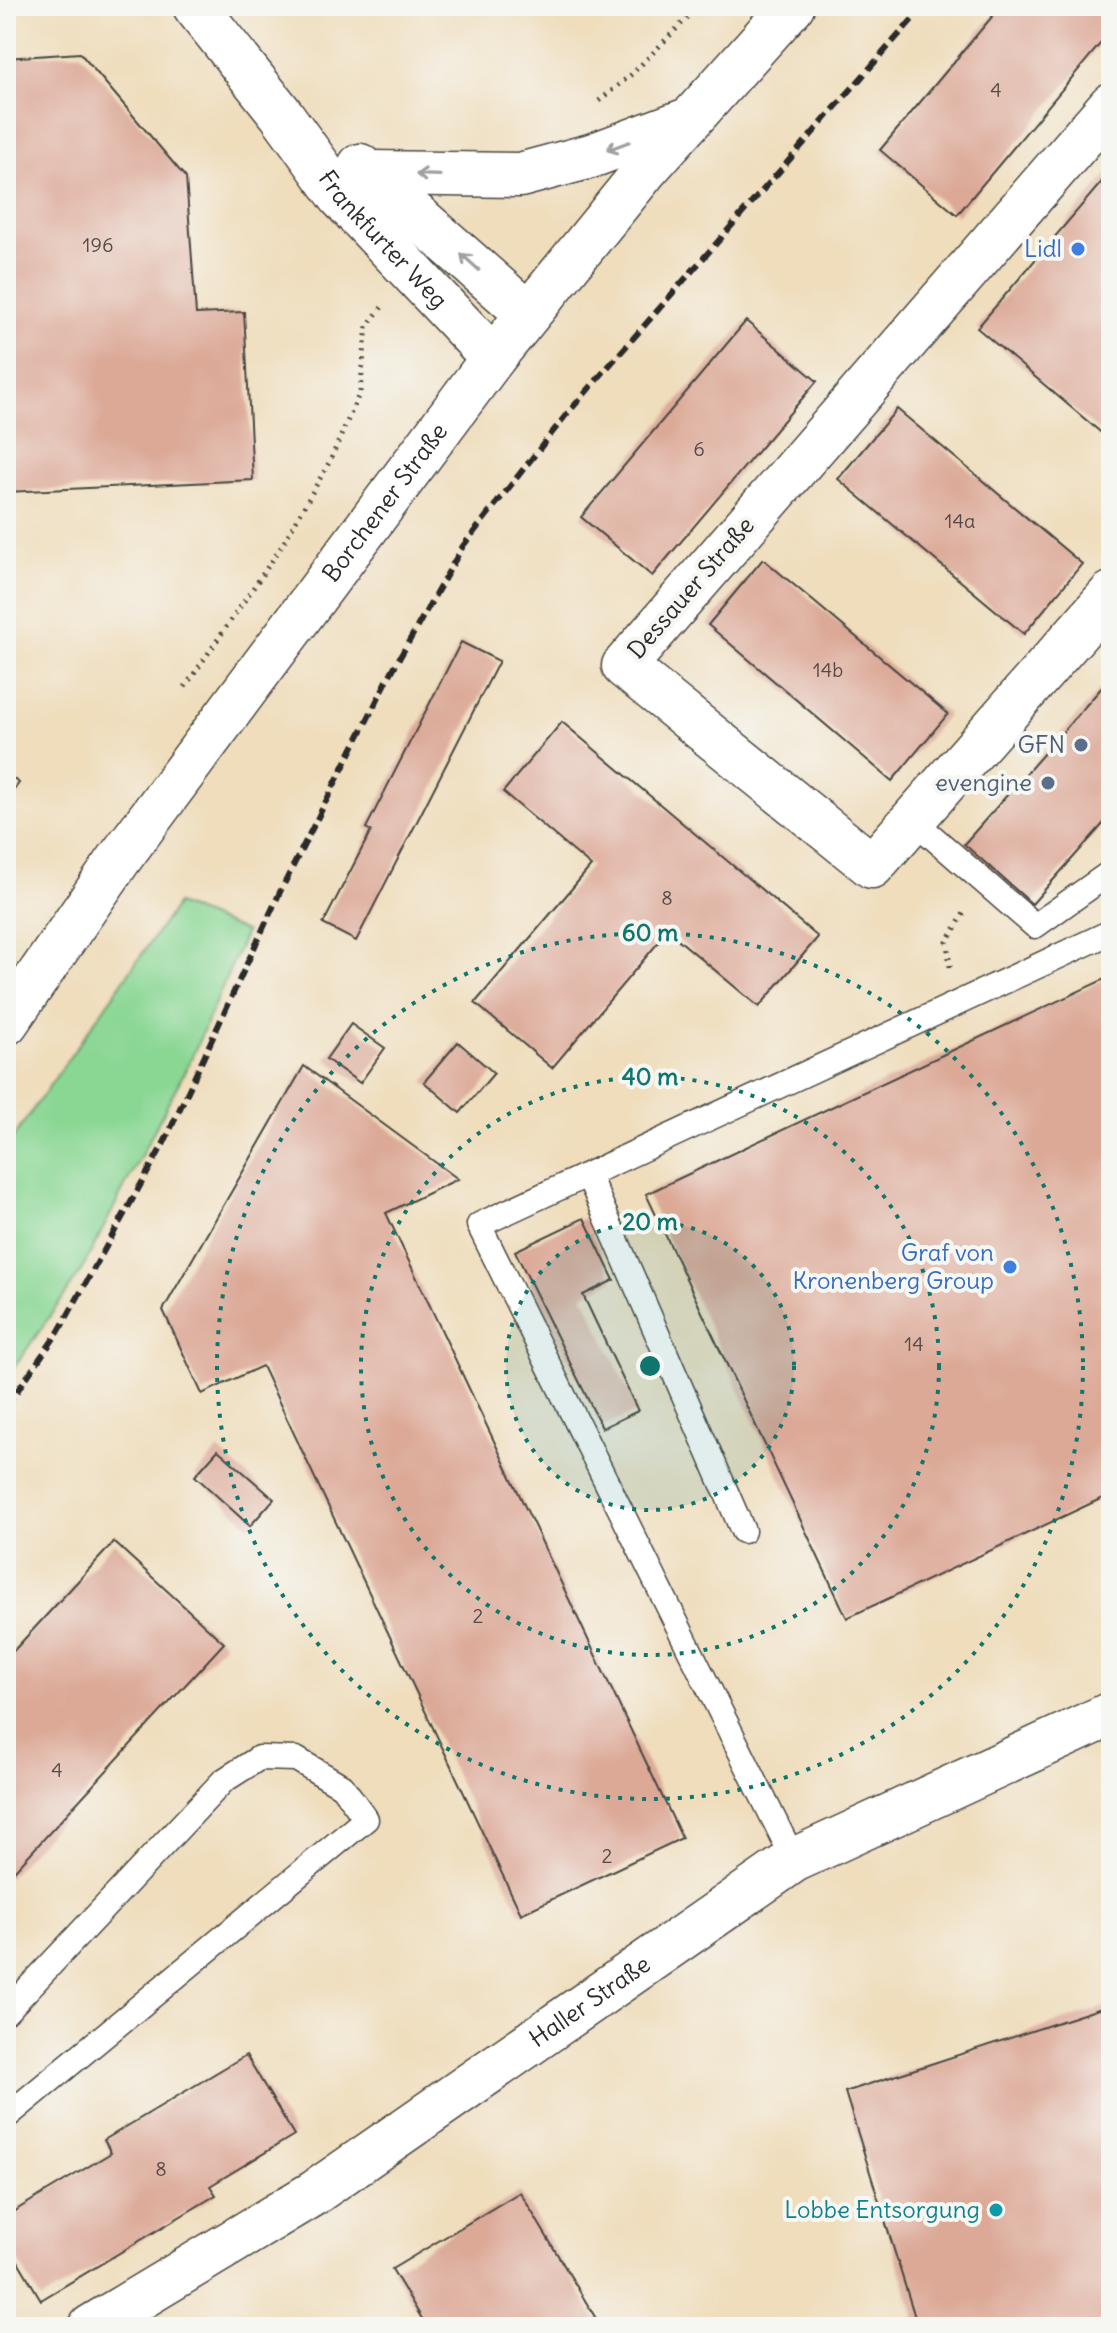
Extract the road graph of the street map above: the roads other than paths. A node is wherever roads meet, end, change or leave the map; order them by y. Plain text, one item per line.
1 (195, 6) edge
2 (792, 6) edge
3 (1111, 105) edge
4 (281, 114) junction
5 (691, 118) junction
6 (370, 173) junction
7 (528, 314) junction
8 (493, 358) junction
9 (1111, 594) edge
10 (913, 820) junction
11 (1111, 872) edge
12 (1111, 932) edge
13 (6, 1023) edge
14 (588, 1175) junction
15 (743, 1531) dead end
16 (1111, 1714) edge
17 (794, 1860) junction
18 (6, 2012) edge
19 (6, 2117) edge
20 (91, 2327) edge

1 - 4 street, Frankfurter Weg
2 - 5 street, Borchener Straße
3 - 10 street, Dessauer Straße
4 - 6 street, Frankfurter Weg
4 - 8 street, Frankfurter Weg
5 -> 6 street
5 - 7 street, Borchener Straße
7 -> 6 street, Frankfurter Weg
7 - 8 street, Borchener Straße
8 - 13 street, Borchener Straße
9 - 10 street, Dessauer Straße
10 - 11 lane
12 - 14 lane
14 - 15 lane
14 - 17 lane
16 - 17 street, Haller Straße
17 - 20 street, Haller Straße
18 - 19 lane

